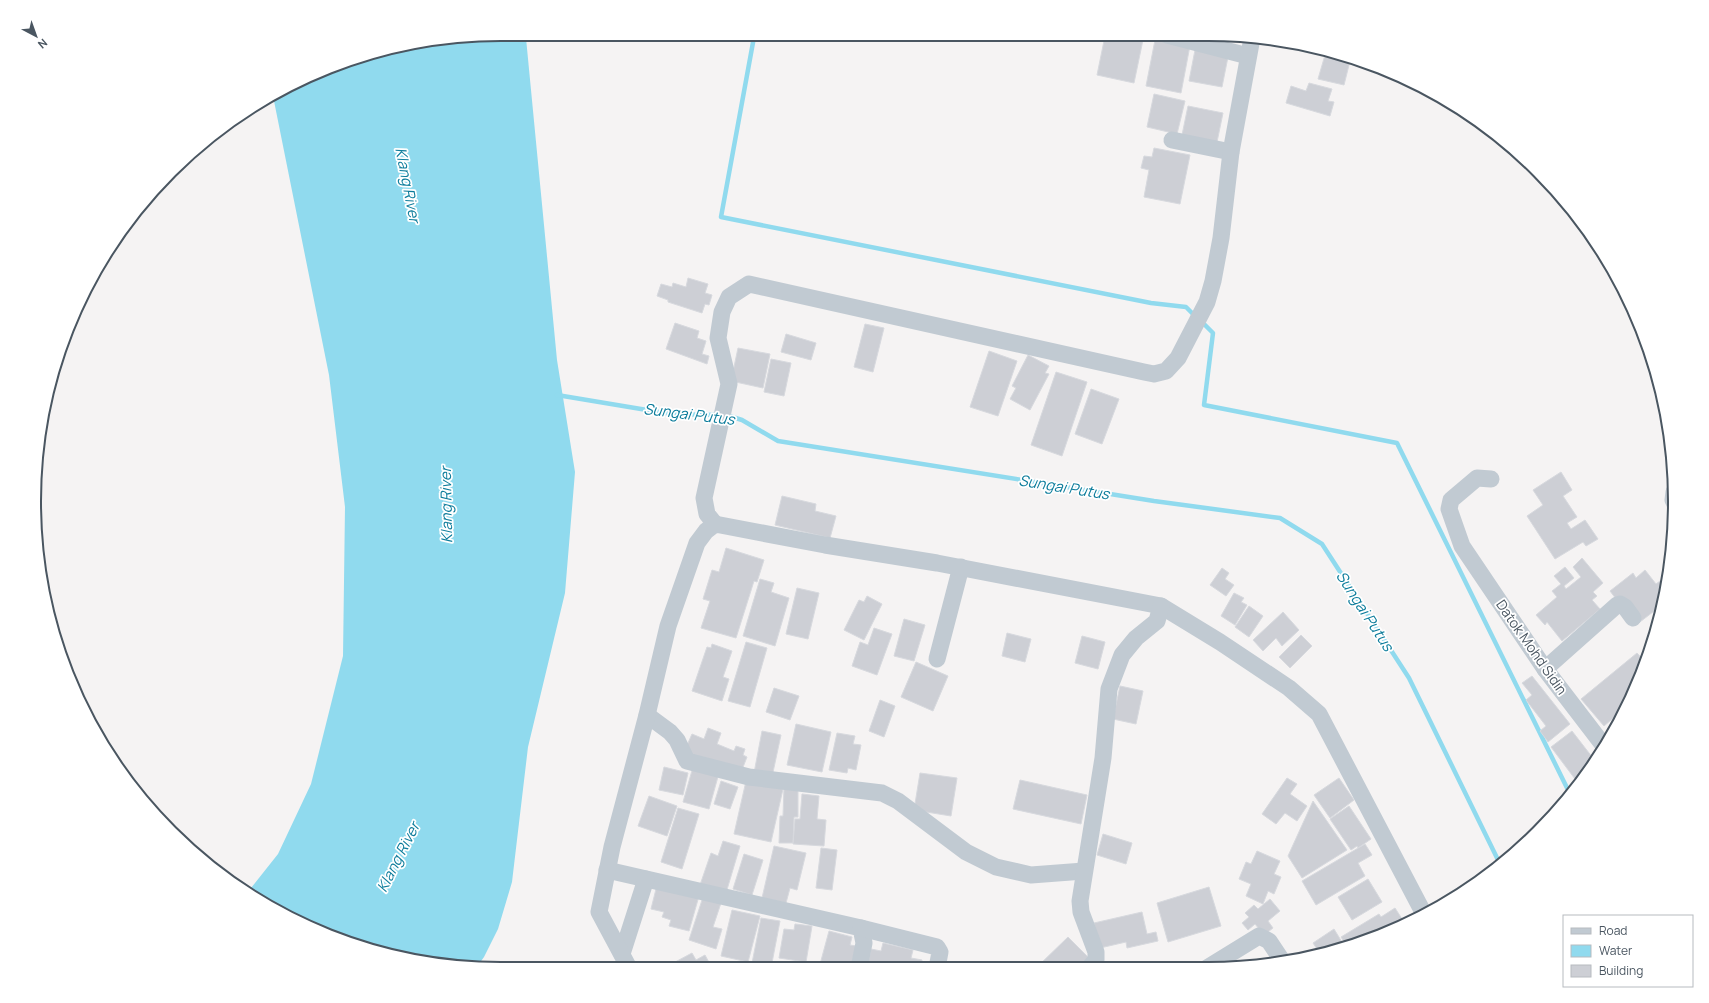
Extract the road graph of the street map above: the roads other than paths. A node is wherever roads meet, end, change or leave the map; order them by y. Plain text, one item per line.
1 (1189, 41) edge
2 (1251, 43) edge
3 (1248, 56) junction
4 (1172, 140) dead end
5 (1231, 152) junction
6 (1491, 479) dead end
7 (715, 524) junction
8 (961, 567) junction
9 (1161, 606) junction
10 (1633, 618) dead end
11 (937, 659) dead end
12 (1545, 669) junction
13 (647, 715) junction
14 (1600, 741) edge
15 (607, 870) junction
16 (1084, 871) junction
17 (646, 879) junction
18 (1421, 909) edge
19 (861, 928) junction
20 (1279, 956) edge
21 (626, 961) edge
22 (860, 962) edge
23 (938, 962) edge
24 (1094, 962) edge
25 (1216, 962) edge

1 - 3 street
2 - 3 street
3 - 5 street
4 - 5 street
5 - 7 street
6 - 12 street, Datok Mohd Sidin
7 - 8 street
7 - 13 street
8 - 9 street
8 - 11 street
9 - 16 street
9 - 18 street
10 - 12 street
12 - 14 street, Datok Mohd Sidin
13 - 15 street
13 - 16 street
15 - 17 street
15 - 21 street
16 - 24 street
17 - 19 street
17 - 21 street
19 - 22 street
19 - 23 street
20 - 25 street

